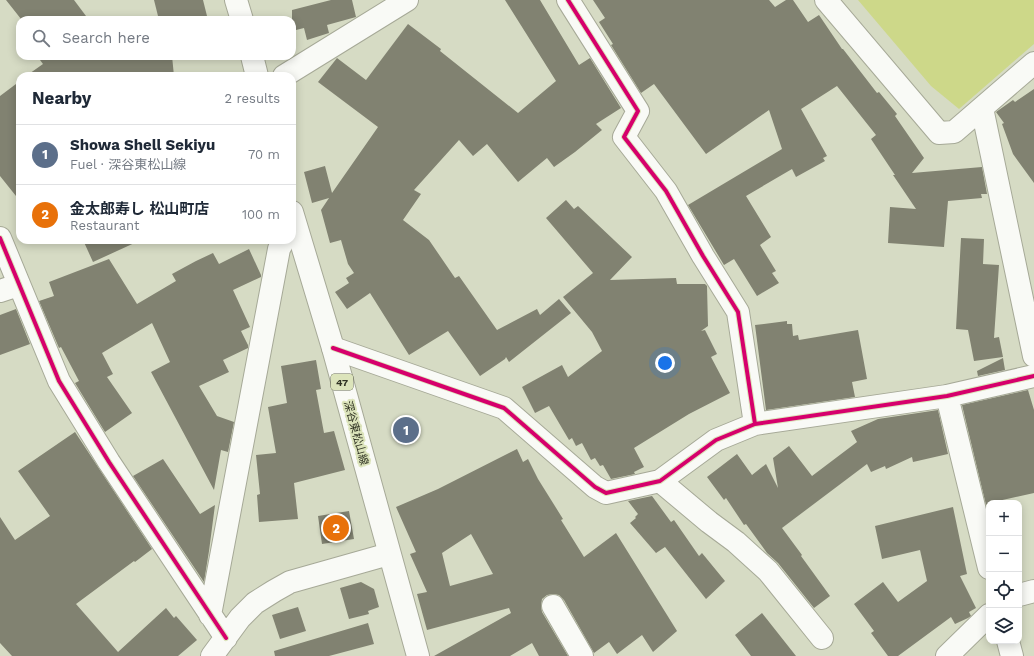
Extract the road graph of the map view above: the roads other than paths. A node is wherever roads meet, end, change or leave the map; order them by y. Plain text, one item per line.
1 (236, 0) edge
2 (407, 0) edge
3 (568, 0) edge
4 (826, 0) edge
5 (241, 16) edge
6 (253, 60) edge
7 (1034, 63) edge
8 (256, 72) edge
9 (290, 72) edge
10 (982, 108) junction
11 (296, 229) edge
12 (0, 238) edge
13 (282, 244) edge
14 (9, 288) edge
15 (333, 348) junction
16 (1034, 356) edge
17 (1034, 376) edge
18 (947, 396) junction
19 (755, 424) junction
20 (660, 481) junction
21 (389, 554) junction
22 (986, 556) edge
23 (1034, 591) edge
24 (1022, 594) edge
25 (554, 606) dead end
26 (210, 615) junction
27 (986, 618) edge
28 (226, 638) junction
29 (822, 638) dead end
30 (1009, 644) edge
31 (212, 656) edge
32 (418, 656) edge
33 (582, 656) edge
34 (947, 656) edge
35 (1012, 656) edge

1 - 5 street
2 - 9 street
3 - 19 street
4 - 10 street
6 - 8 street
7 - 10 street
10 - 16 street
11 - 15 street, 深谷東松山線 / 47
12 - 14 street
13 - 26 street
14 - 26 street
15 - 20 street
15 - 21 street, 深谷東松山線 / 47
17 - 18 street
18 - 19 street
18 - 22 street
19 - 20 street
20 - 29 street
21 - 28 street
21 - 32 street, 深谷東松山線 / 47
23 - 24 street
25 - 33 street
26 - 28 street
27 - 34 street
28 - 31 street
30 - 35 street

